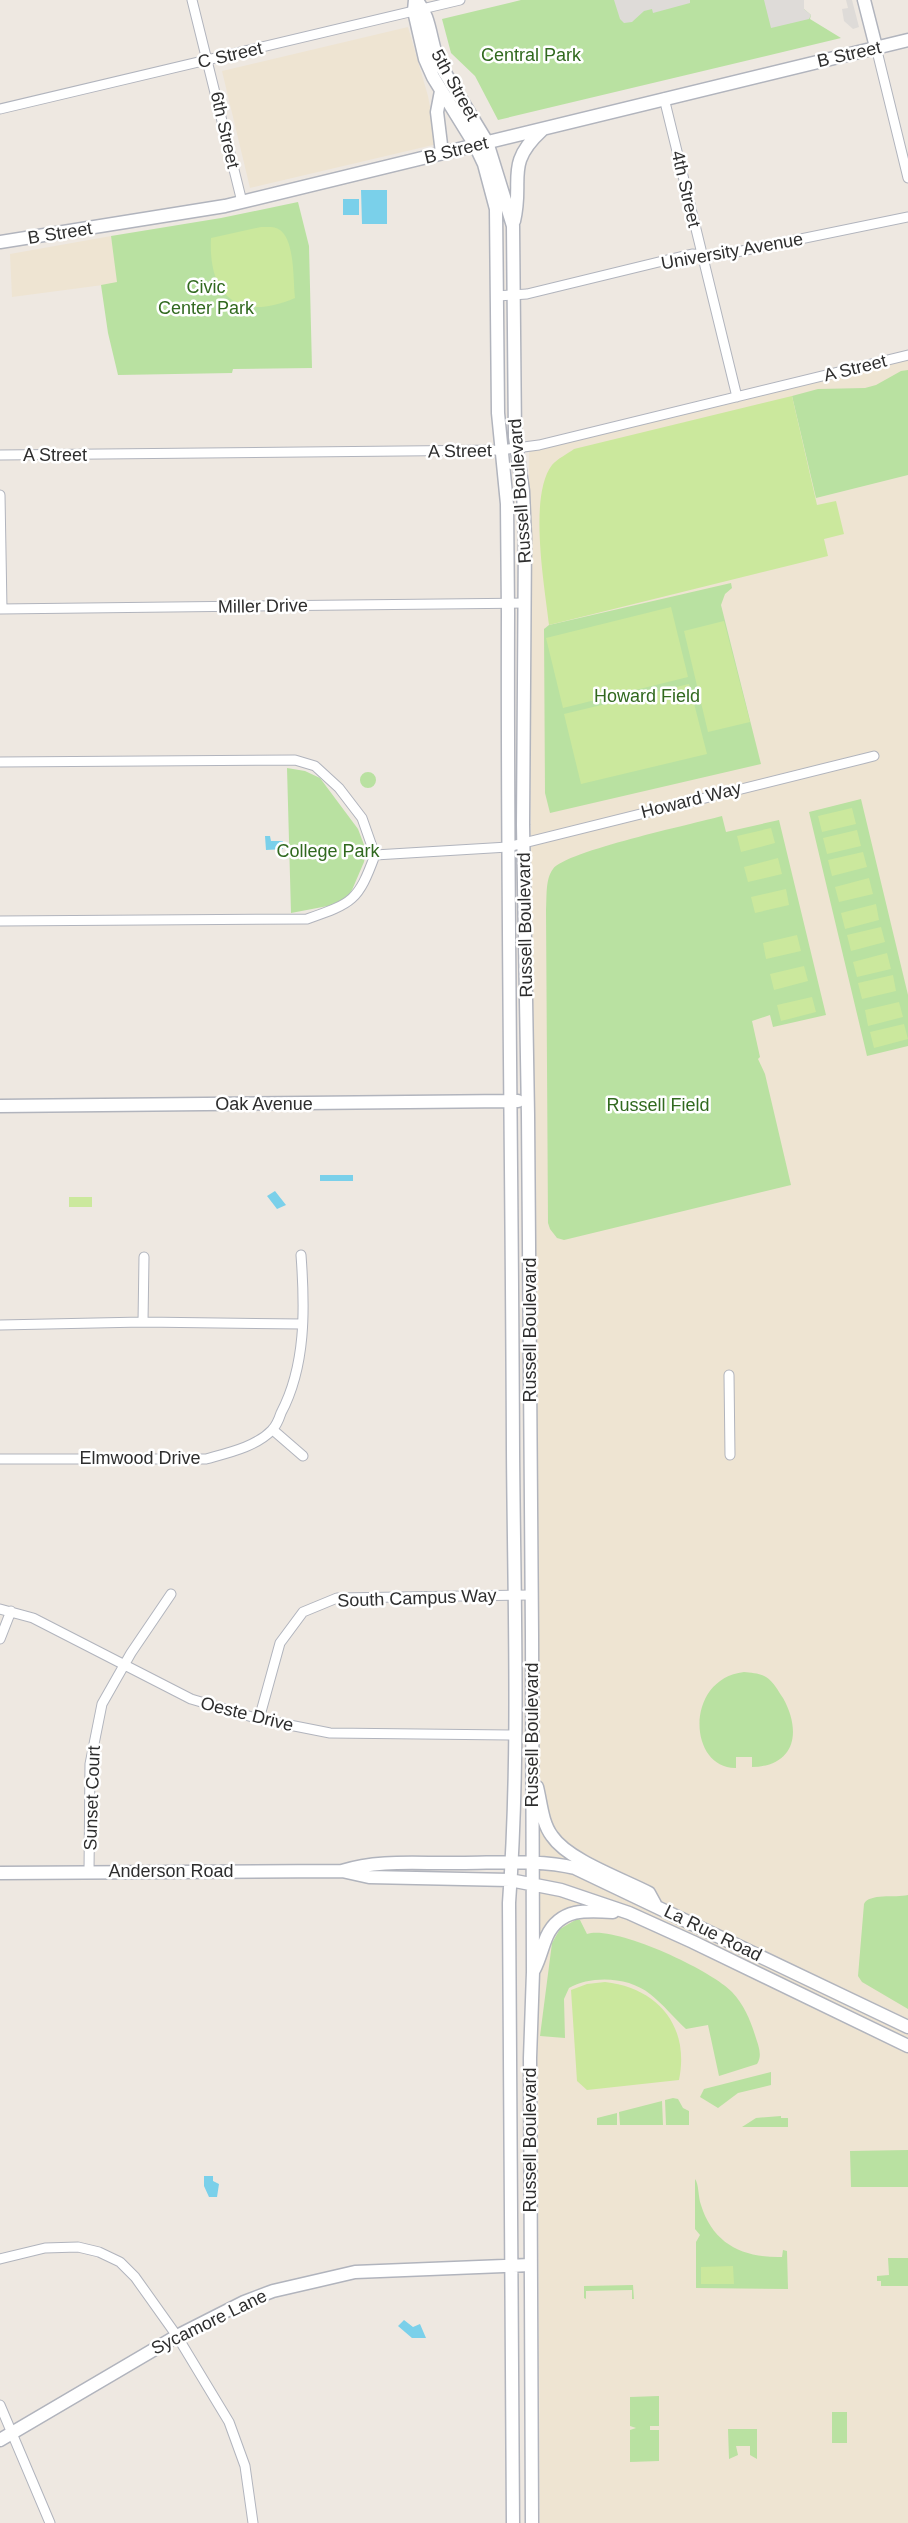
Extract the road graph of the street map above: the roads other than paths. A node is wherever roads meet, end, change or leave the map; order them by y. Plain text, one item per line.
1 (192, 0) edge
2 (460, 0) edge
3 (864, 0) edge
4 (417, 5) edge
5 (908, 40) edge
6 (876, 47) junction
7 (208, 61) junction
8 (441, 91) junction
9 (664, 98) junction
10 (0, 109) edge
11 (544, 128) junction
12 (481, 144) junction
13 (442, 153) junction
14 (908, 178) edge
15 (242, 202) junction
16 (908, 217) edge
17 (513, 226) junction
18 (0, 242) edge
19 (702, 254) junction
20 (513, 295) junction
21 (497, 296) junction
22 (908, 355) edge
23 (737, 397) junction
24 (517, 448) junction
25 (501, 450) junction
26 (0, 455) edge
27 (0, 495) edge
28 (508, 603) junction
29 (525, 604) junction
30 (1, 609) edge
31 (874, 756) dead end
32 (0, 762) edge
33 (523, 843) junction
34 (508, 847) junction
35 (375, 855) junction
36 (0, 921) edge
37 (511, 1101) junction
38 (528, 1101) junction
39 (0, 1106) edge
40 (512, 1215) junction
41 (530, 1253) junction
42 (301, 1255) dead end
43 (144, 1257) dead end
44 (143, 1322) junction
45 (302, 1324) junction
46 (0, 1325) edge
47 (729, 1375) dead end
48 (273, 1430) junction
49 (730, 1455) dead end
50 (303, 1456) dead end
51 (0, 1459) edge
52 (171, 1594) dead end
53 (514, 1595) junction
54 (532, 1595) junction
55 (0, 1609) edge
56 (10, 1611) junction
57 (0, 1639) edge
58 (124, 1665) junction
59 (259, 1719) junction
60 (514, 1735) junction
61 (532, 1766) junction
62 (404, 1863) junction
63 (511, 1863) junction
64 (532, 1864) junction
65 (342, 1871) junction
66 (89, 1872) junction
67 (0, 1873) edge
68 (354, 1874) junction
69 (510, 1880) junction
70 (532, 1883) junction
71 (657, 1906) junction
72 (628, 1914) junction
73 (533, 1972) junction
74 (908, 2027) edge
75 (908, 2046) edge
76 (0, 2259) edge
77 (530, 2265) junction
78 (511, 2266) junction
79 (177, 2336) junction
80 (0, 2405) edge
81 (12, 2432) junction
82 (0, 2440) edge
83 (50, 2523) edge
84 (252, 2523) edge
85 (513, 2523) edge
86 (532, 2523) edge

1 - 7 street, 6th Street
2 - 4 street, C Street
3 - 6 main road
4 - 7 street, C Street
4 - 8 main road, 5th Street
4 - 12 main road, 5th Street
5 - 6 main road, B Street
6 - 9 main road, B Street
6 - 14 street
7 - 10 street, C Street
7 - 15 street, 6th Street
8 - 12 main road, 5th Street
8 - 13 main road
9 - 11 main road, B Street
9 - 19 street, 4th Street
11 - 12 main road, B Street
11 - 17 main road
12 - 13 main road, B Street
12 - 17 main road, Russell Boulevard
12 - 21 main road, Russell Boulevard
13 - 15 main road, B Street
15 - 18 main road, B Street
16 - 19 street, University Avenue
17 - 20 main road, Russell Boulevard
19 - 20 street, University Avenue
19 - 23 street, 4th Street
20 - 21 street, University Avenue
20 - 24 main road, Russell Boulevard
21 - 25 main road, Russell Boulevard
22 - 23 street, A Street
23 - 24 street, A Street
24 - 25 street, A Street
24 - 29 main road, Russell Boulevard
25 - 26 street, A Street
25 - 28 main road, Russell Boulevard
27 - 30 street
28 - 29 street, Miller Drive
28 - 30 street, Miller Drive
28 - 34 main road, Russell Boulevard
29 - 33 main road, Russell Boulevard
31 - 33 street, Howard Way
32 - 35 street
33 - 34 street, Howard Way
33 - 38 main road, Russell Boulevard
34 - 35 street
34 - 37 main road, Russell Boulevard
35 - 36 street
37 - 38 main road, Oak Avenue
37 - 39 main road, Oak Avenue
37 - 40 main road, Russell Boulevard
38 - 41 main road, Russell Boulevard
40 - 41 main road
40 - 53 main road, Russell Boulevard
41 - 54 main road, Russell Boulevard
42 - 45 street
43 - 44 street
44 - 45 street
44 - 46 street
45 - 48 street
47 - 49 street
48 - 50 street
48 - 51 street, Elmwood Drive
52 - 58 street, Sunset Court
53 - 54 street, South Campus Way
53 - 59 street, South Campus Way
53 - 60 main road, Russell Boulevard
54 - 61 main road, Russell Boulevard
55 - 56 street, Oeste Drive
56 - 57 street
56 - 58 street, Oeste Drive
58 - 59 street, Oeste Drive
58 - 66 street, Sunset Court
59 - 60 street, Oeste Drive
60 - 63 main road, Russell Boulevard
61 - 64 main road, Russell Boulevard
61 - 71 main road
62 - 63 main road, Anderson Road
62 - 65 main road, Anderson Road
62 - 68 main road
63 - 64 main road, La Rue Road
63 - 69 main road, Russell Boulevard
64 - 70 main road, Russell Boulevard
64 - 71 main road, La Rue Road
65 - 66 main road, Anderson Road
65 - 68 main road, Anderson Road
66 - 67 main road, Anderson Road
68 - 69 main road, Anderson Road
69 - 70 main road, La Rue Road
69 - 78 main road, Russell Boulevard
70 - 72 main road, La Rue Road
70 - 73 main road, Russell Boulevard
71 - 74 main road, La Rue Road
72 - 73 main road
72 - 75 main road, La Rue Road
73 - 77 main road, Russell Boulevard
76 - 79 street
77 - 78 main road, Sycamore Lane
77 - 86 main road, Russell Boulevard
78 - 79 main road, Sycamore Lane
78 - 85 main road, Russell Boulevard
79 - 81 main road, Sycamore Lane
79 - 84 street
80 - 81 street
81 - 82 main road, Sycamore Lane
81 - 83 street

